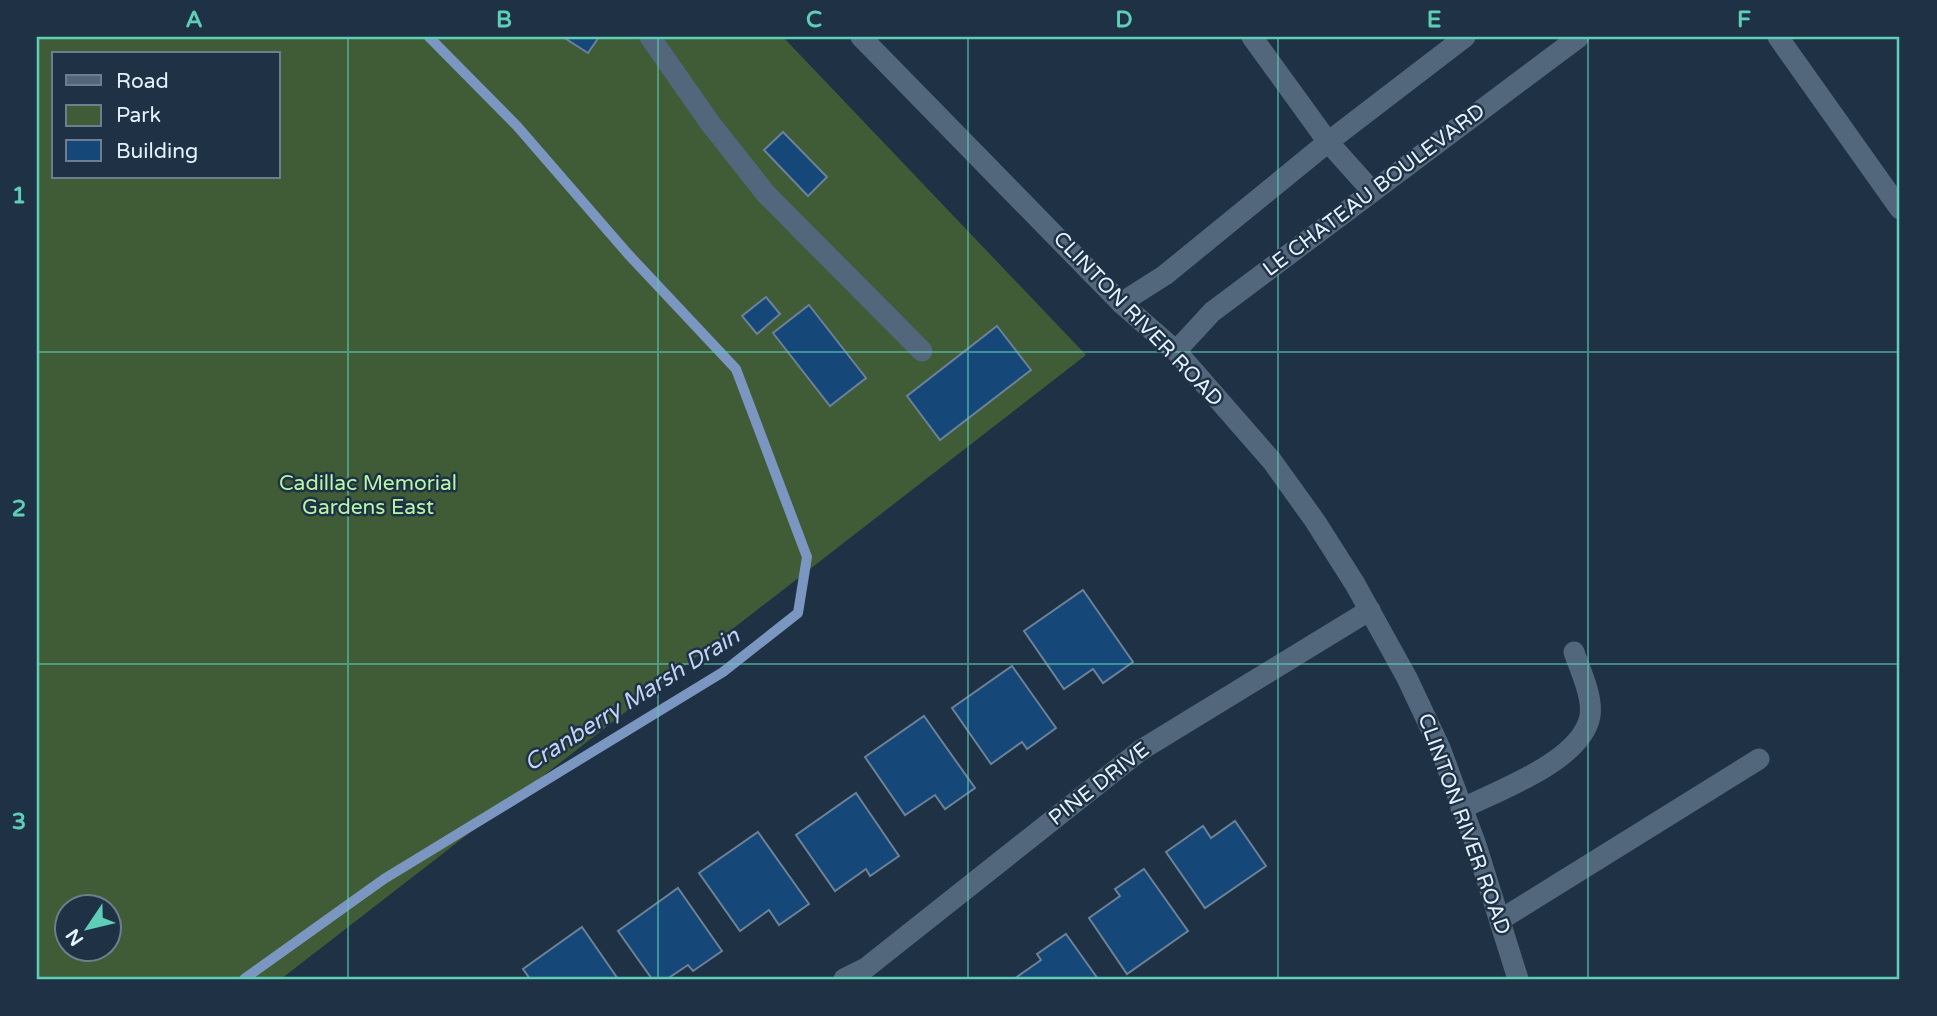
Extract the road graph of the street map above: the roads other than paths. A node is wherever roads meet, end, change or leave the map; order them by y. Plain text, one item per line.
1 (650, 37) edge
2 (861, 37) edge
3 (1252, 37) edge
4 (1465, 37) edge
5 (1579, 37) edge
6 (1779, 37) edge
7 (1328, 142) junction
8 (1372, 191) junction
9 (1899, 204) edge
10 (1121, 303) junction
11 (922, 351) dead end
12 (1176, 351) junction
13 (1370, 610) junction
14 (1574, 652) dead end
15 (1759, 759) dead end
16 (1461, 809) junction
17 (1500, 920) junction
18 (844, 979) edge
19 (1518, 979) edge

1 - 11 street
2 - 10 street, CLINTON RIVER ROAD
3 - 7 street
4 - 7 street
5 - 8 street, LE CHATEAU BOULEVARD
6 - 9 street
7 - 8 street
7 - 10 street
8 - 12 street, LE CHATEAU BOULEVARD
10 - 12 street, CLINTON RIVER ROAD
12 - 13 street, CLINTON RIVER ROAD
13 - 16 street, CLINTON RIVER ROAD
13 - 18 street, PINE DRIVE
14 - 16 street
15 - 17 street
16 - 17 street, CLINTON RIVER ROAD
17 - 19 street, CLINTON RIVER ROAD

